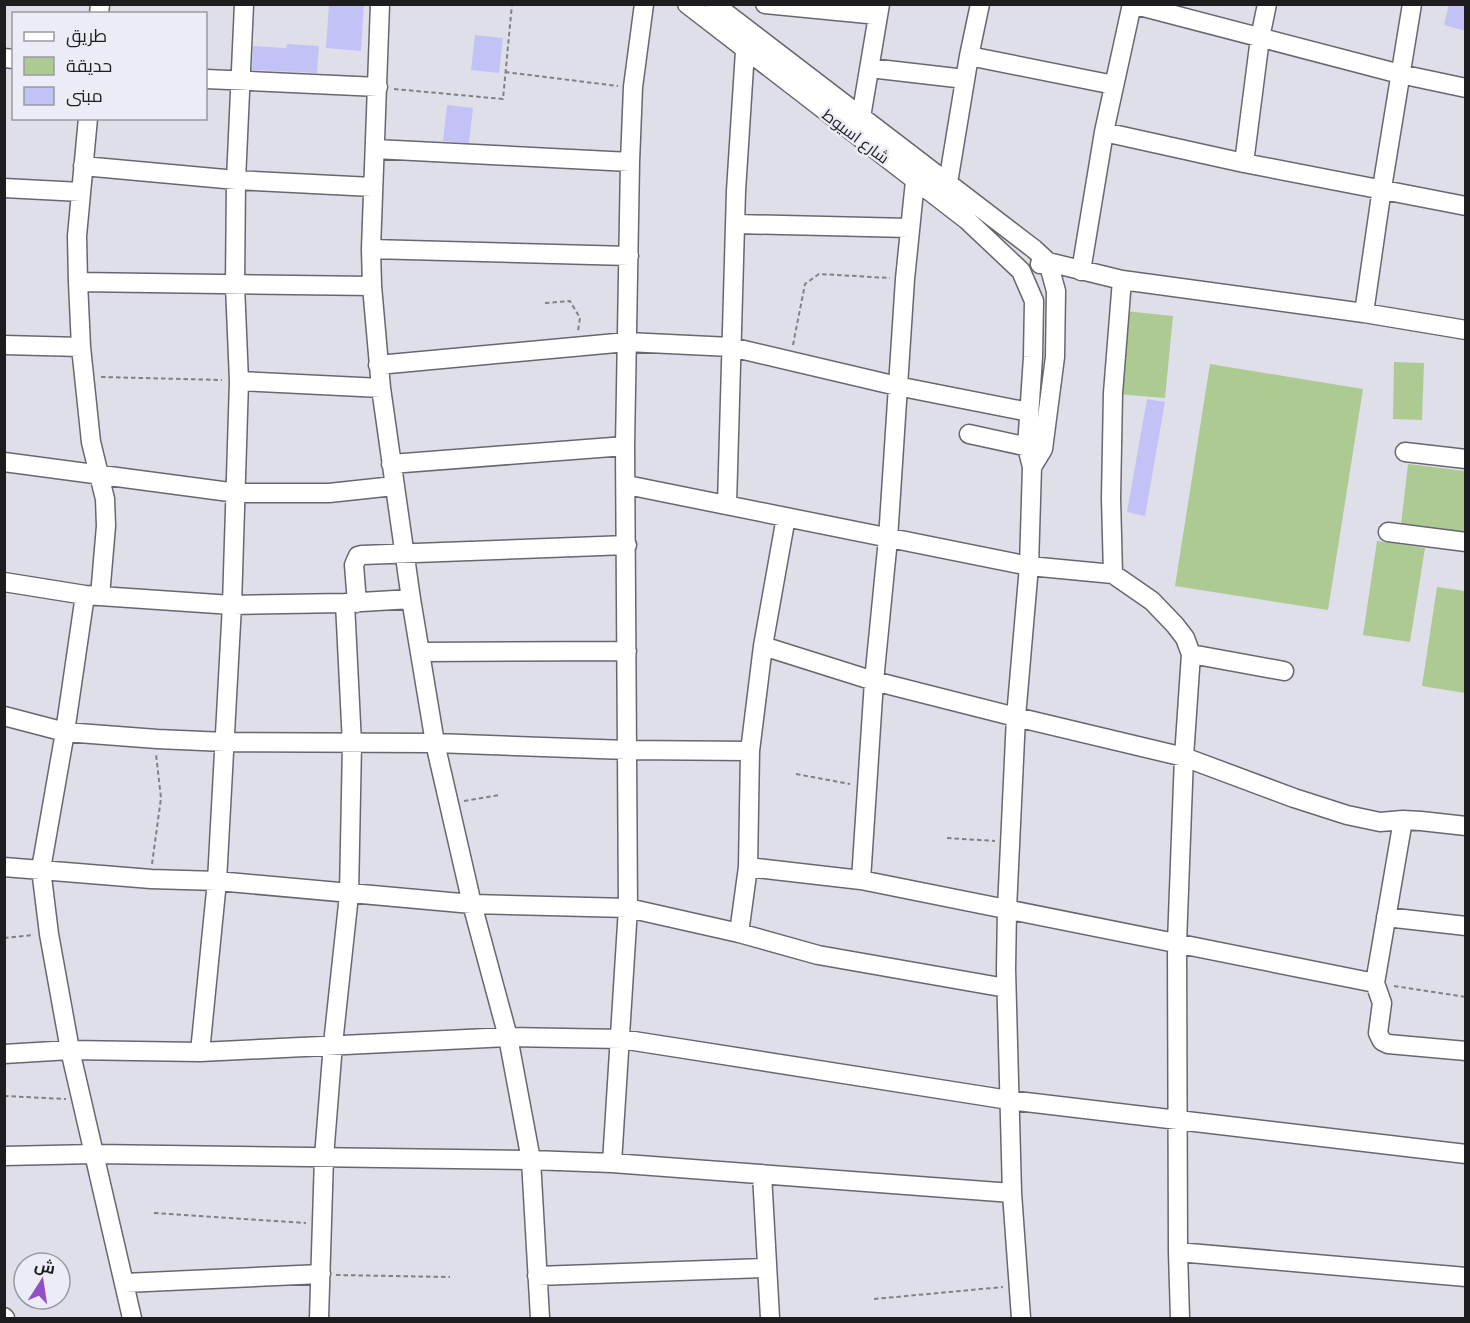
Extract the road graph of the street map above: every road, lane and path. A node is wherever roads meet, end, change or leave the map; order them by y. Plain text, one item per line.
1 (244, 4) edge
2 (380, 4) edge
3 (512, 4) edge
4 (644, 4) edge
5 (687, 4) edge
6 (714, 4) edge
7 (765, 4) edge
8 (980, 4) edge
9 (1267, 4) edge
10 (1412, 4) edge
11 (1132, 5) edge
12 (879, 10) edge
13 (1260, 38) junction
14 (745, 51) junction
15 (969, 56) junction
16 (870, 68) junction
17 (505, 72) junction
18 (1400, 74) junction
19 (207, 79) edge
20 (965, 79) junction
21 (242, 82) junction
22 (1113, 85) junction
23 (378, 87) junction
24 (633, 87) junction
25 (1466, 88) edge
26 (861, 117) junction
27 (88, 120) edge
28 (1104, 132) junction
29 (375, 148) junction
30 (630, 162) junction
31 (1244, 163) junction
32 (83, 166) junction
33 (236, 180) junction
34 (915, 181) junction
35 (948, 183) junction
36 (372, 187) junction
37 (4, 188) edge
38 (1382, 188) junction
39 (81, 192) junction
40 (1466, 206) edge
41 (736, 224) junction
42 (909, 228) junction
43 (371, 249) junction
44 (629, 256) junction
45 (1047, 262) junction
46 (1076, 270) junction
47 (1021, 271) junction
48 (905, 279) junction
49 (1122, 280) junction
50 (78, 282) junction
51 (236, 285) junction
52 (372, 286) junction
53 (1056, 291) junction
54 (1034, 301) junction
55 (545, 303) dead end
56 (1364, 313) junction
57 (1466, 330) edge
58 (627, 342) junction
59 (4, 345) edge
60 (81, 347) junction
61 (575, 348) junction
62 (731, 348) junction
63 (790, 360) junction
64 (378, 365) junction
65 (84, 378) junction
66 (239, 381) junction
67 (897, 386) junction
68 (381, 388) junction
69 (1029, 412) junction
70 (969, 434) dead end
71 (625, 446) junction
72 (1035, 448) junction
73 (1405, 452) dead end
74 (1466, 459) edge
75 (4, 462) edge
76 (391, 464) junction
77 (100, 474) junction
78 (627, 485) junction
79 (394, 486) junction
80 (237, 493) junction
81 (727, 504) junction
82 (786, 517) junction
83 (1388, 532) dead end
84 (888, 539) junction
85 (1466, 542) edge
86 (627, 546) junction
87 (405, 554) junction
88 (1029, 566) junction
89 (1113, 574) junction
90 (4, 582) edge
91 (92, 595) junction
92 (411, 599) junction
93 (351, 603) junction
94 (232, 605) junction
95 (764, 646) junction
96 (627, 651) junction
97 (420, 652) junction
98 (1191, 654) junction
99 (1284, 670) dead end
100 (874, 681) junction
101 (4, 716) edge
102 (1016, 717) junction
103 (65, 732) junction
104 (157, 739) junction
105 (225, 742) junction
106 (435, 743) junction
107 (352, 744) junction
108 (627, 750) junction
109 (750, 751) junction
110 (1184, 757) junction
111 (796, 774) dead end
112 (868, 787) junction
113 (499, 795) dead end
114 (449, 803) junction
115 (1403, 820) junction
116 (1466, 826) edge
117 (947, 838) dead end
118 (1010, 842) junction
119 (4, 867) edge
120 (747, 867) junction
121 (41, 869) junction
122 (150, 879) junction
123 (861, 880) junction
124 (217, 881) junction
125 (349, 895) junction
126 (472, 904) junction
127 (628, 908) junction
128 (1007, 909) junction
129 (1386, 916) junction
130 (1466, 926) edge
131 (739, 933) junction
132 (49, 934) junction
133 (4, 938) edge
134 (1177, 943) junction
135 (1375, 983) junction
136 (1006, 988) junction
137 (1466, 997) edge
138 (508, 1037) junction
139 (621, 1039) junction
140 (333, 1044) junction
141 (70, 1050) junction
142 (1466, 1051) edge
143 (200, 1052) junction
144 (4, 1054) edge
145 (4, 1096) edge
146 (81, 1100) junction
147 (1009, 1100) junction
148 (1178, 1119) junction
149 (94, 1154) junction
150 (1466, 1154) edge
151 (4, 1156) edge
152 (324, 1157) junction
153 (531, 1160) junction
154 (612, 1163) junction
155 (762, 1174) junction
156 (1012, 1193) junction
157 (154, 1213) dead end
158 (322, 1224) junction
159 (1178, 1252) junction
160 (767, 1268) junction
161 (321, 1274) junction
162 (537, 1276) junction
163 (450, 1277) dead end
164 (1466, 1277) edge
165 (125, 1283) junction
166 (1018, 1286) junction
167 (874, 1299) dead end
168 (132, 1318) edge
169 (319, 1318) edge
170 (540, 1318) edge
171 (770, 1318) edge
172 (1021, 1318) edge
173 (1180, 1318) edge

1 - 21 street
2 - 23 street
3 - 17 path
4 - 24 street
5 - 14 street, شارع اسيوط
6 - 26 street, شارع اسيوط
7 - 12 street
8 - 15 street
9 - 13 street
10 - 18 street
11 - 13 street
11 - 22 street
12 - 16 street
13 - 18 street
13 - 31 street
14 - 34 street, شارع اسيوط
14 - 41 street
15 - 20 street
15 - 22 street
16 - 20 street
16 - 26 street
17 - 23 path
17 - 24 path
18 - 25 street
18 - 38 street
19 - 21 street
20 - 35 street
21 - 23 street
21 - 33 street
22 - 28 street
23 - 29 street
24 - 30 street
26 - 35 street, شارع اسيوط
27 - 32 street
28 - 31 street
28 - 46 street
29 - 30 street
29 - 36 street
30 - 44 street
31 - 38 street
32 - 33 street
32 - 39 street
33 - 36 street
33 - 51 street
34 - 42 street
34 - 47 street, شارع اسيوط
35 - 45 street, شارع اسيوط
36 - 43 street
37 - 39 street
38 - 40 street
38 - 56 street
39 - 50 street
41 - 42 street
41 - 62 street
42 - 48 street
43 - 44 street
43 - 52 street
44 - 58 street
45 - 46 street
45 - 47 street
45 - 53 street
46 - 49 street
46 - 53 street
47 - 54 street
48 - 63 path
48 - 67 street
49 - 56 street
49 - 89 street
50 - 51 street
50 - 60 street
51 - 52 street
51 - 66 street
52 - 64 street
53 - 54 street
53 - 72 street
54 - 69 street
55 - 61 path
56 - 57 street
58 - 61 street
58 - 62 street
58 - 71 street
59 - 60 street
60 - 65 street
61 - 64 street
62 - 63 street
62 - 81 street
63 - 67 street
64 - 68 street
65 - 66 path
65 - 77 street
66 - 68 street
66 - 80 street
67 - 69 street
67 - 84 street
68 - 76 street
69 - 72 street
70 - 72 street
71 - 76 street
71 - 78 street
72 - 88 street
73 - 74 street
75 - 77 street
76 - 79 street
77 - 80 street
77 - 91 street
78 - 81 street
78 - 86 street
79 - 80 street
79 - 87 street
80 - 94 street
81 - 82 street
82 - 84 street
82 - 95 street
83 - 85 street
84 - 88 street
84 - 100 street
86 - 87 street
86 - 96 street
87 - 92 street
87 - 93 street
88 - 89 street
88 - 102 street
89 - 98 street
90 - 91 street
91 - 94 street
91 - 103 street
92 - 93 street
92 - 97 street
93 - 94 street
93 - 107 street
94 - 105 street
95 - 100 street
95 - 109 street
96 - 97 street
96 - 108 street
97 - 106 street
98 - 99 street
98 - 110 street
100 - 102 street
100 - 112 street
101 - 103 street
102 - 110 street
102 - 118 street
103 - 104 street
103 - 121 street
104 - 105 street
104 - 122 path
105 - 107 street
105 - 124 street
106 - 107 street
106 - 108 street
106 - 114 street
107 - 125 street
108 - 109 street
108 - 127 street
109 - 120 street
110 - 115 street
110 - 134 street
111 - 112 path
112 - 123 street
113 - 114 path
114 - 126 street
115 - 116 street
115 - 129 street
117 - 118 path
118 - 128 street
119 - 121 street
120 - 123 street
120 - 131 street
121 - 122 street
121 - 132 street
122 - 124 street
123 - 128 street
124 - 125 street
124 - 143 street
125 - 126 street
125 - 140 street
126 - 127 street
126 - 138 street
127 - 131 street
127 - 139 street
128 - 134 street
128 - 136 street
129 - 130 street
129 - 135 street
131 - 136 street
132 - 133 path
132 - 141 street
134 - 135 street
134 - 148 street
135 - 137 path
135 - 142 street
136 - 147 street
138 - 139 street
138 - 140 street
138 - 153 street
139 - 147 street
139 - 154 street
140 - 143 street
140 - 152 street
141 - 143 street
141 - 144 street
141 - 146 street
145 - 146 path
146 - 149 street
147 - 148 street
147 - 156 street
148 - 150 street
148 - 159 street
149 - 151 street
149 - 152 street
149 - 165 street
152 - 153 street
152 - 158 street
153 - 154 street
153 - 162 street
154 - 155 street
155 - 156 street
155 - 160 street
156 - 166 street
157 - 158 path
158 - 161 street
159 - 164 street
159 - 173 street
160 - 162 street
160 - 171 street
161 - 163 path
161 - 165 street
161 - 169 street
162 - 170 street
165 - 168 street
166 - 167 path
166 - 172 street

